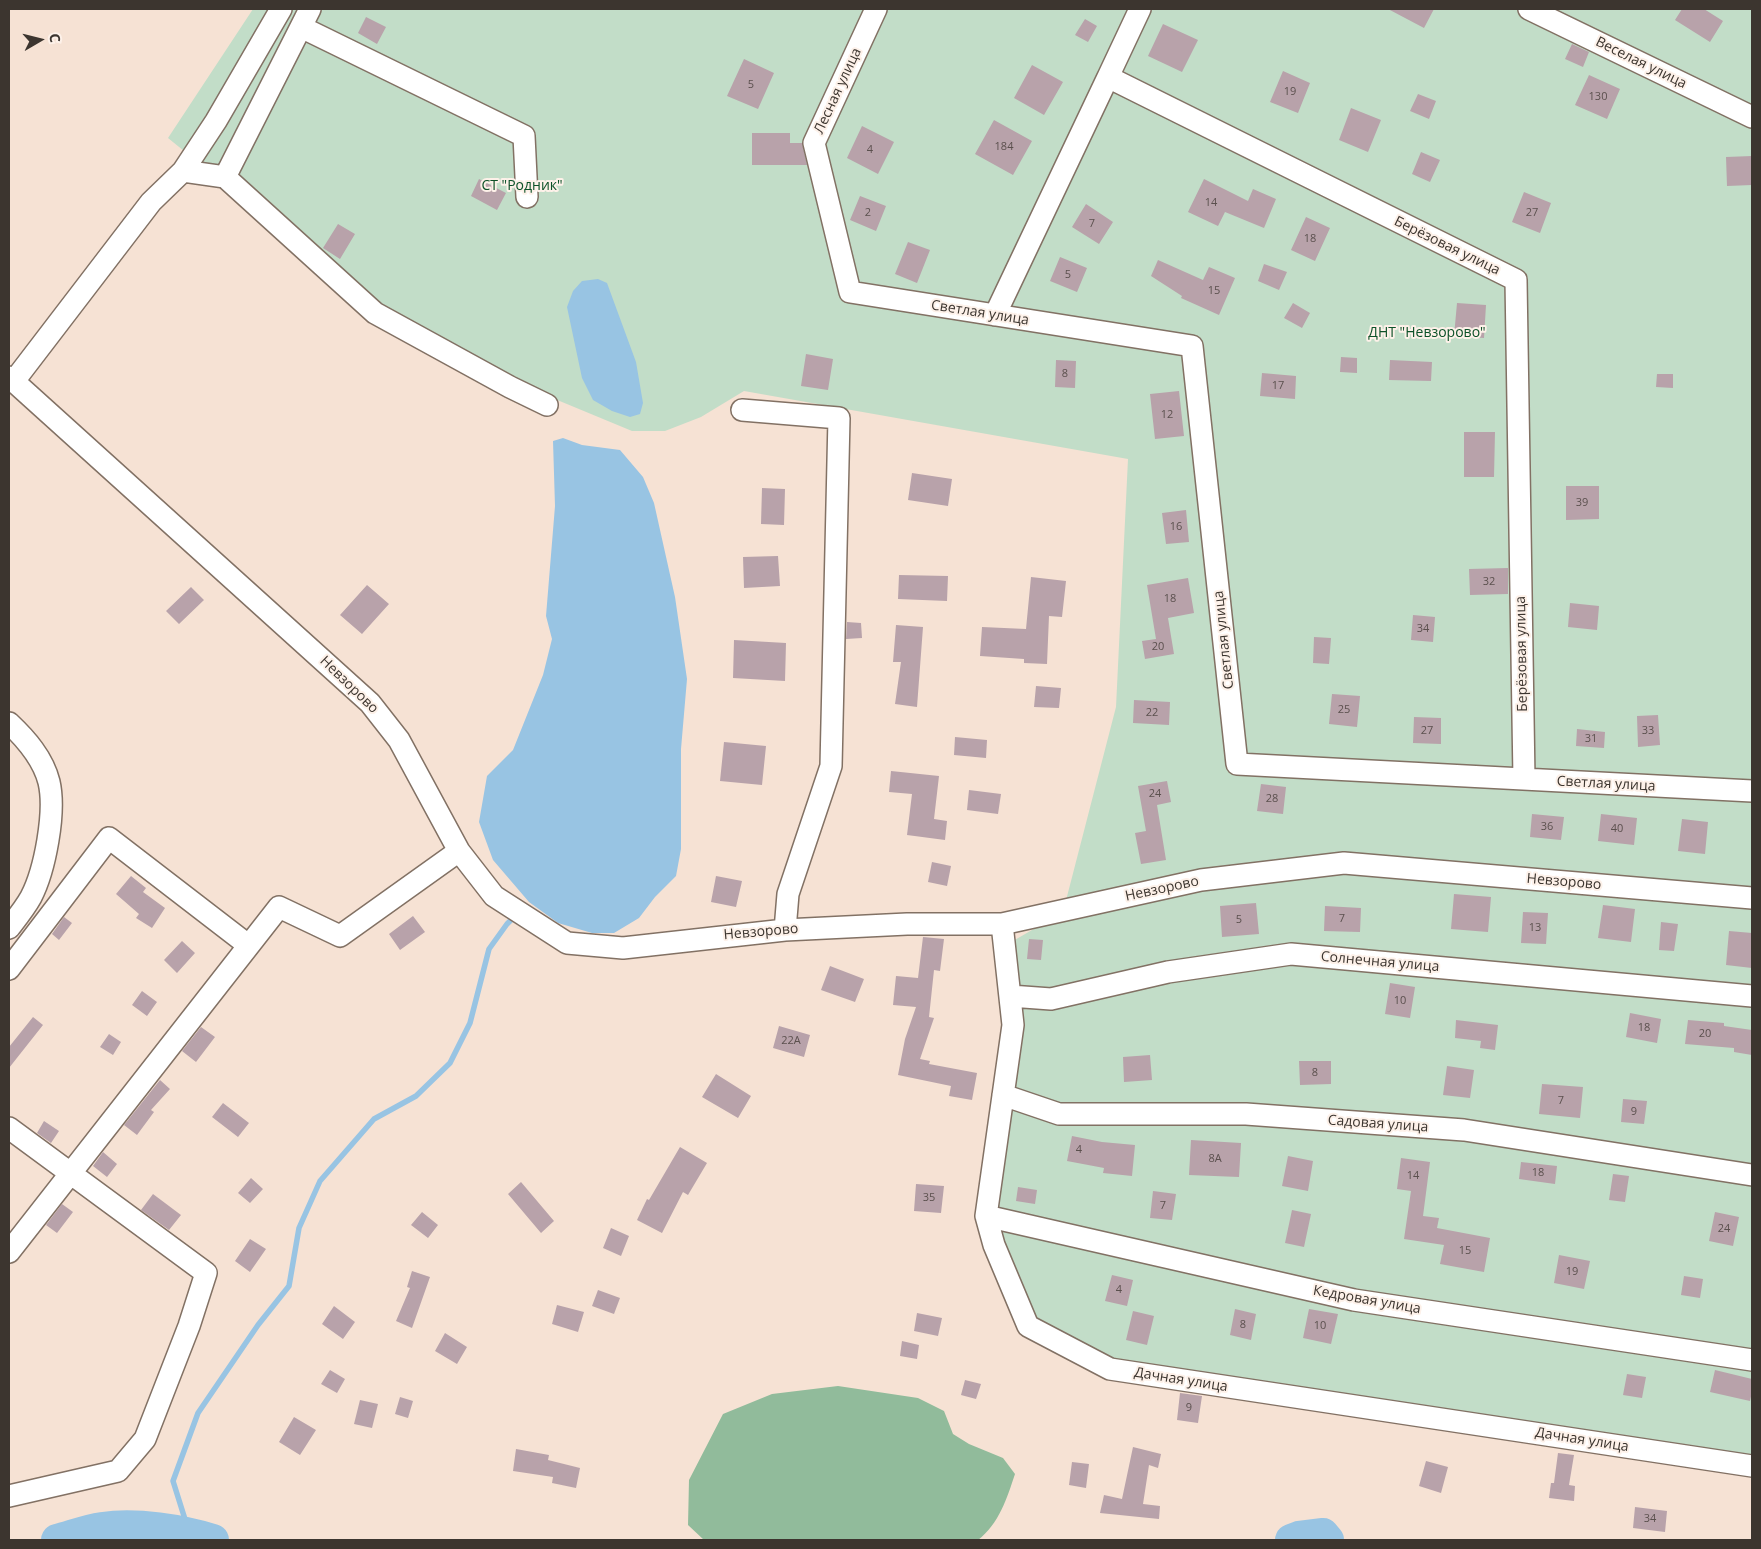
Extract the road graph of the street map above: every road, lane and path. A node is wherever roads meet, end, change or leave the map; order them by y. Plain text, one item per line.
1 (281, 9) edge
2 (876, 9) edge
3 (1140, 9) edge
4 (1529, 9) edge
5 (305, 18) edge
6 (1108, 77) junction
7 (1752, 117) edge
8 (183, 171) junction
9 (225, 177) junction
10 (527, 197) dead end
11 (850, 292) joint
12 (995, 315) junction
13 (11, 379) edge
14 (547, 405) dead end
15 (742, 410) dead end
16 (9, 723) edge
17 (1524, 779) junction
18 (1752, 791) edge
19 (460, 851) junction
20 (1752, 898) edge
21 (1002, 924) junction
22 (9, 928) edge
23 (785, 930) junction
24 (248, 946) junction
25 (9, 970) edge
26 (1010, 996) junction
27 (1752, 996) edge
28 (1004, 1095) junction
29 (9, 1128) edge
30 (70, 1174) junction
31 (1752, 1176) edge
32 (986, 1216) junction
33 (9, 1252) edge
34 (1752, 1360) edge
35 (1752, 1466) edge
36 (9, 1496) edge

1 - 8 street
2 - 11 street, Лесная улица
3 - 6 street
4 - 7 street, Веселая улица
5 - 9 street
5 - 10 street
6 - 12 street
6 - 17 street, Берёзовая улица
8 - 9 street
8 - 13 street
9 - 14 street
11 - 12 street, Светлая улица
12 - 17 street, Светлая улица
13 - 19 street, Невзорово
15 - 23 street
16 - 22 street
17 - 18 street, Светлая улица
19 - 23 street, Невзорово
19 - 24 street
20 - 21 street, Невзорово
21 - 23 street, Невзорово
21 - 26 street, Дачная улица
24 - 25 street
24 - 30 street
26 - 27 street, Солнечная улица
26 - 28 street, Дачная улица
28 - 31 street, Садовая улица
28 - 32 street, Дачная улица
29 - 30 street
30 - 33 street
30 - 36 street
32 - 34 street, Кедровая улица
32 - 35 street, Дачная улица

